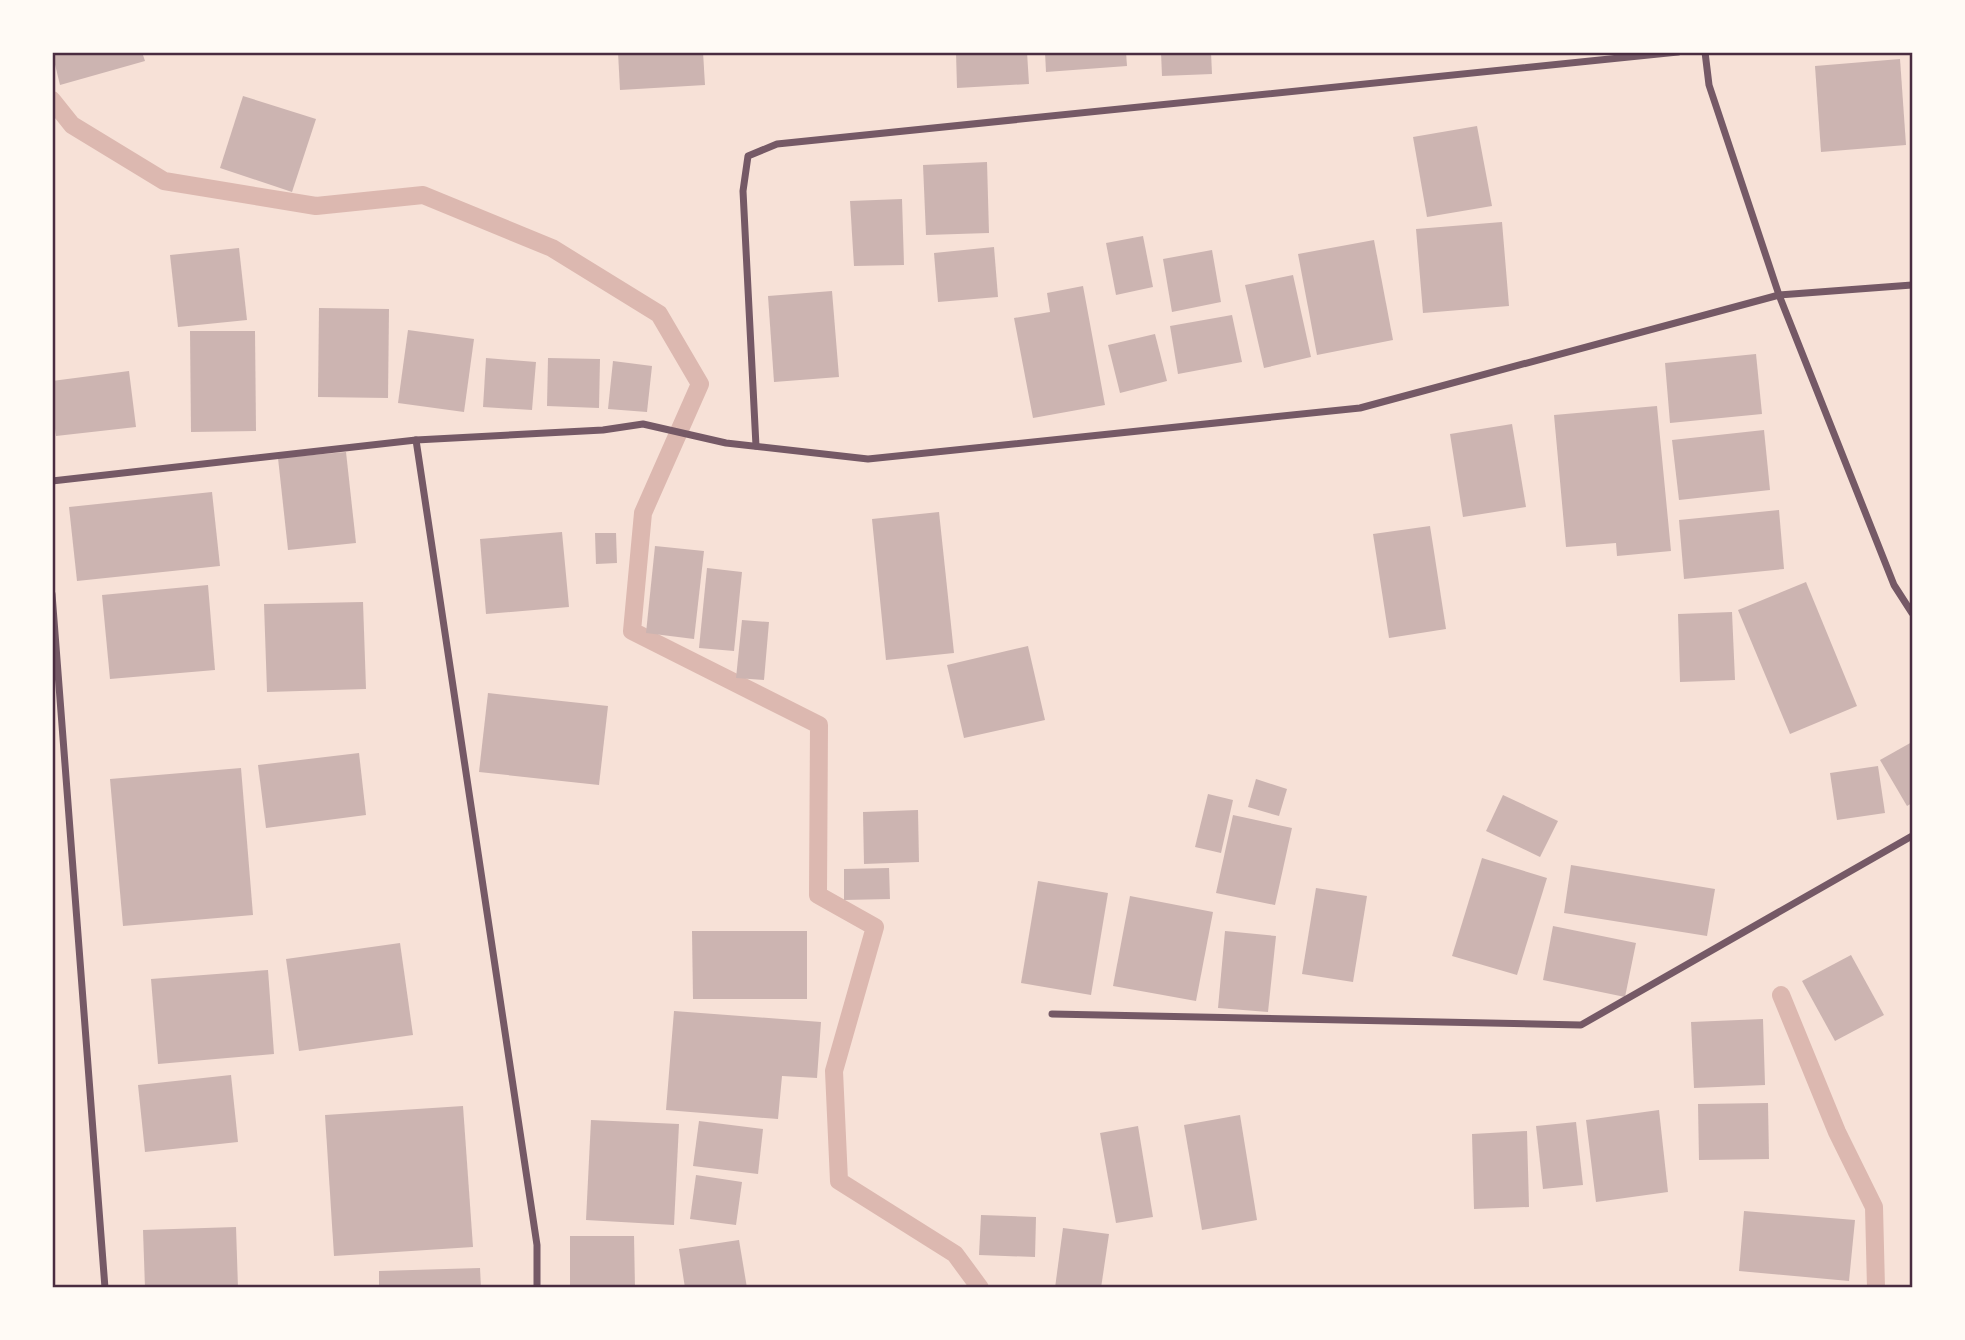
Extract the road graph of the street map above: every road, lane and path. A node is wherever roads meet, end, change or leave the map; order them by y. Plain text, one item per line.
1 (1678, 52) edge
2 (1705, 52) edge
3 (1913, 285) edge
4 (1779, 295) junction
5 (416, 440) junction
6 (756, 446) junction
7 (52, 481) edge
8 (52, 594) edge
9 (1913, 613) edge
10 (1913, 836) edge
11 (1052, 1014) dead end
12 (105, 1287) edge
13 (537, 1287) edge

1 - 6 street
2 - 4 street
3 - 4 street
4 - 6 street
4 - 9 street
5 - 6 street
5 - 7 street
5 - 13 street
8 - 12 street
10 - 11 street

